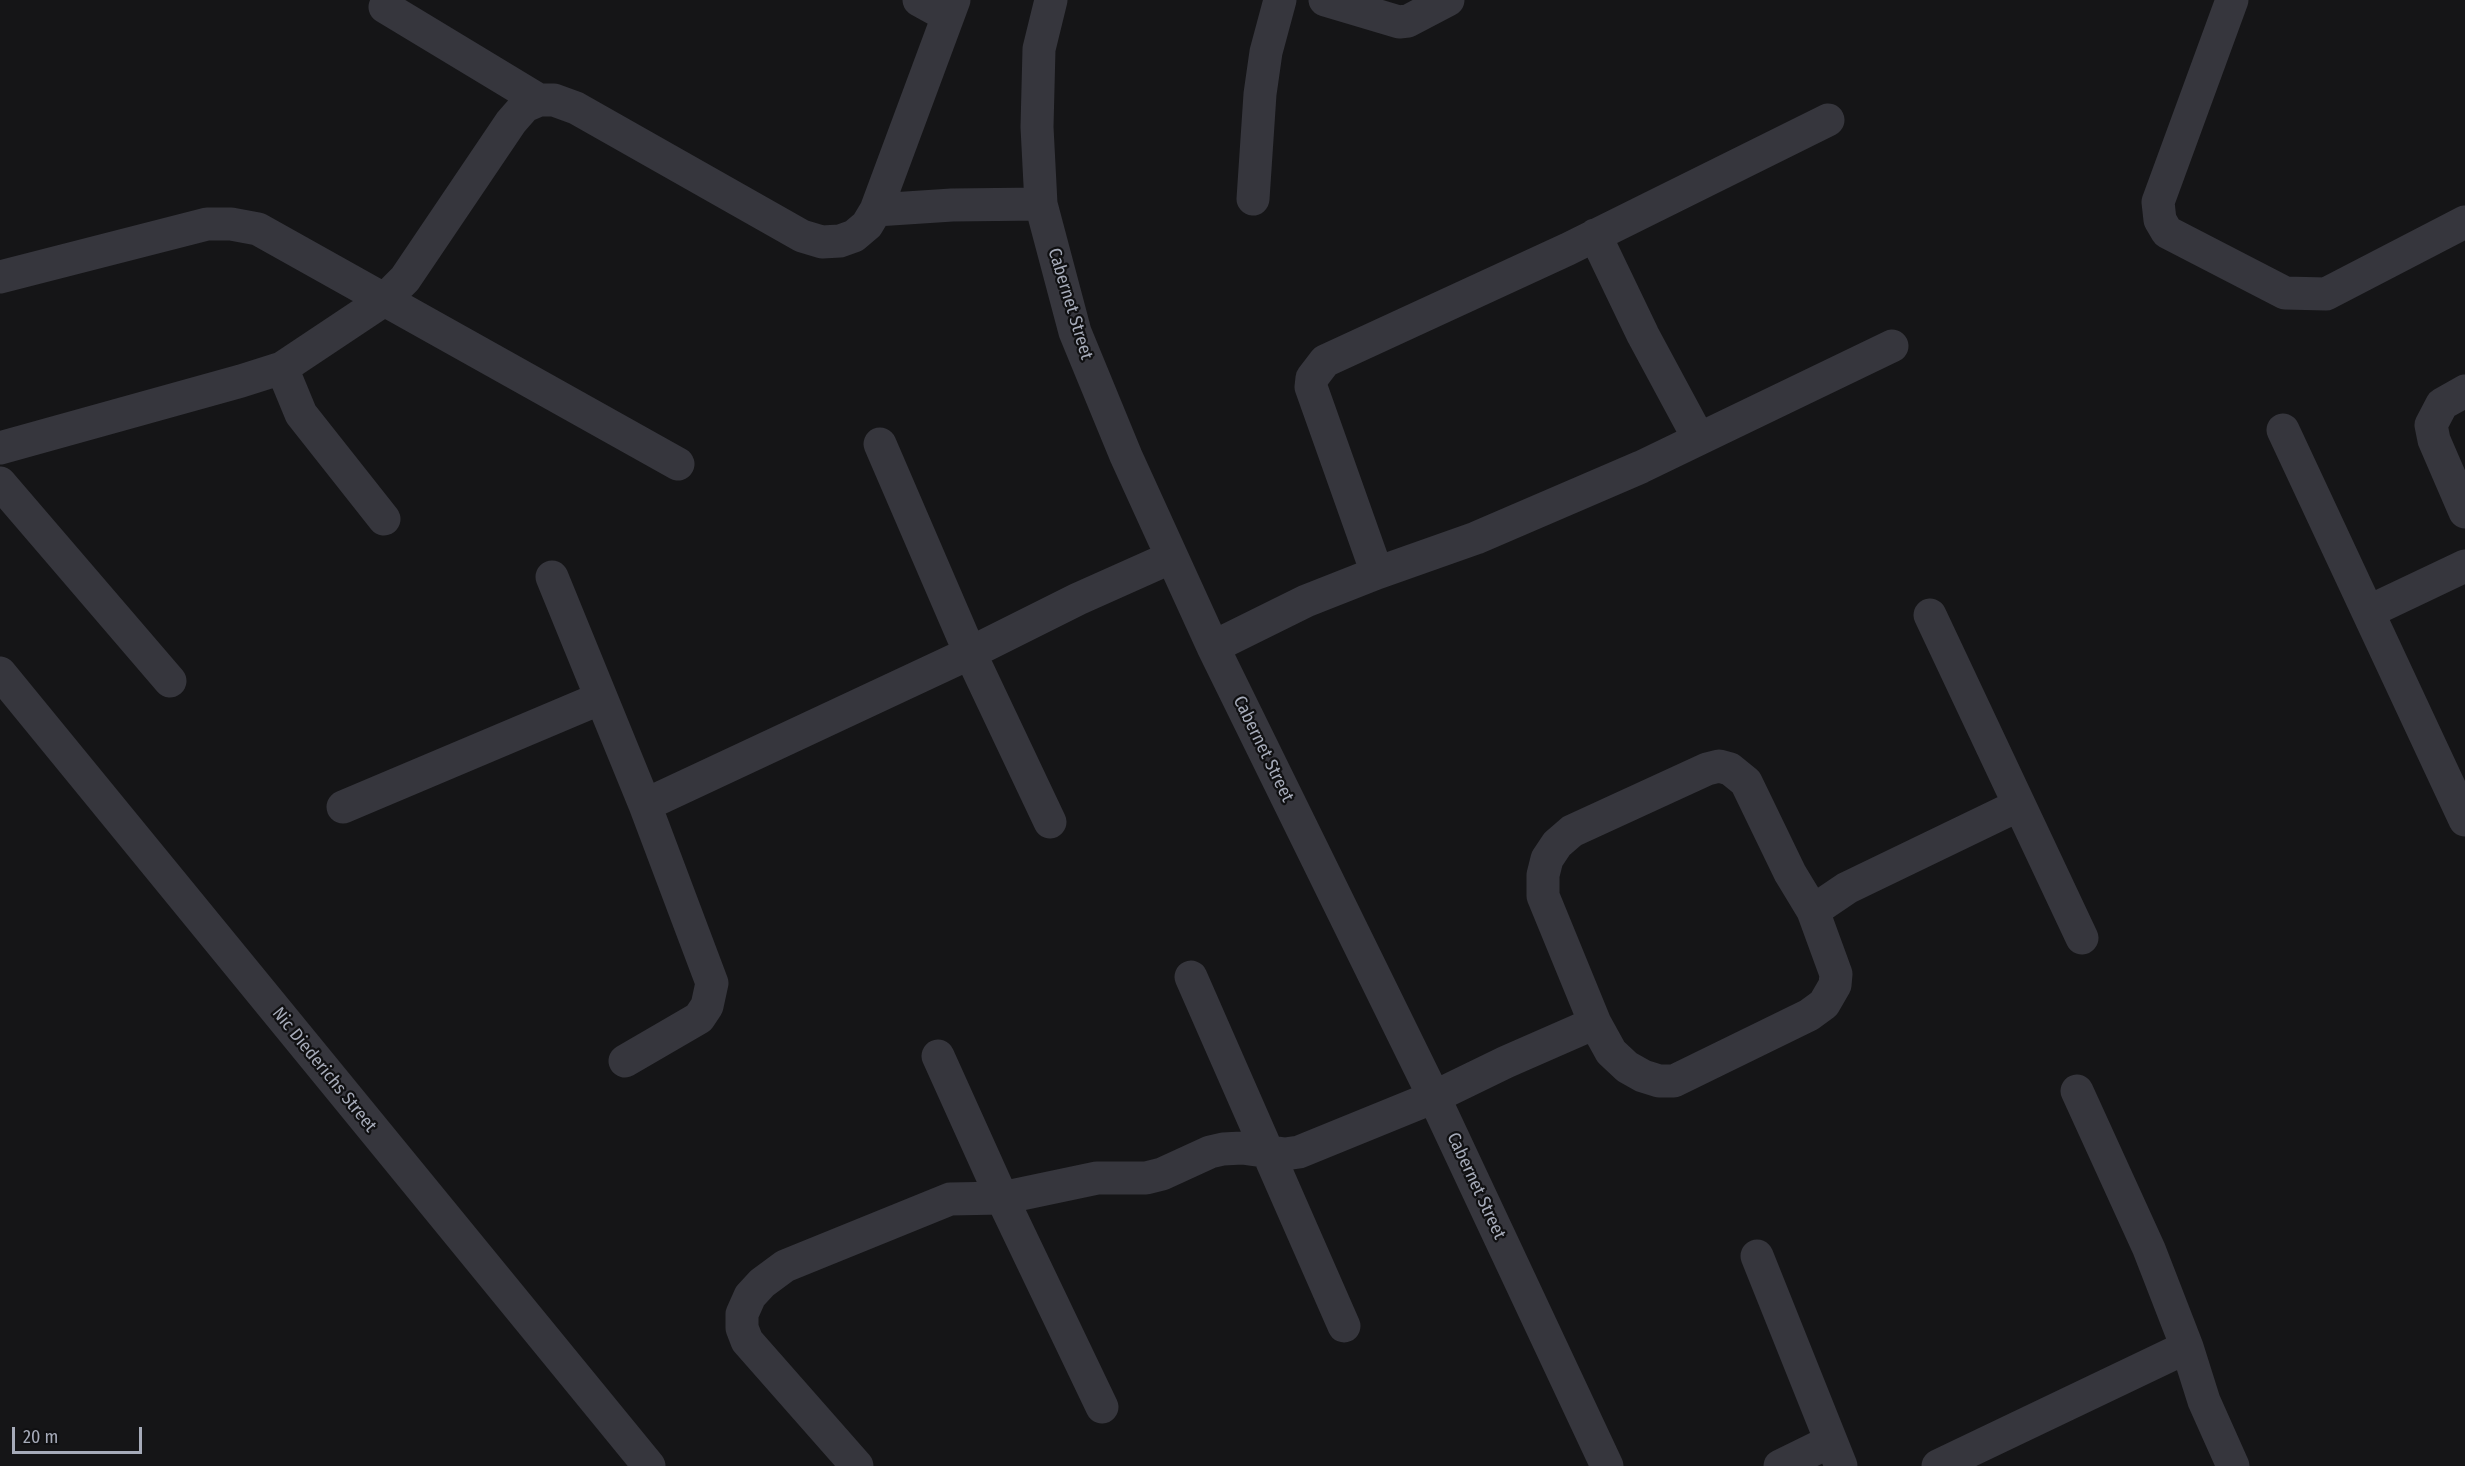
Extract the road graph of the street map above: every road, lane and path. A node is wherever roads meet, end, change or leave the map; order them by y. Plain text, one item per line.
1 (919, 0) edge
2 (1050, 0) edge
3 (1280, 0) edge
4 (1325, 0) edge
5 (1448, 0) edge
6 (2232, 0) edge
7 (385, 7) dead end
8 (951, 8) edge
9 (539, 100) junction
10 (1828, 120) dead end
11 (1253, 199) dead end
12 (1041, 204) junction
13 (876, 210) junction
14 (2465, 222) edge
15 (1595, 235) junction
16 (0, 277) edge
17 (384, 300) junction
18 (1892, 346) dead end
19 (282, 368) junction
20 (2465, 391) edge
21 (2283, 430) dead end
22 (1699, 439) junction
23 (880, 444) dead end
24 (0, 448) edge
25 (678, 464) dead end
26 (0, 483) edge
27 (2465, 512) edge
28 (384, 519) dead end
29 (1172, 557) junction
30 (2465, 566) edge
31 (1377, 573) junction
32 (552, 577) dead end
33 (2368, 612) junction
34 (1930, 615) dead end
35 (1213, 647) junction
36 (970, 653) junction
37 (0, 673) edge
38 (171, 681) dead end
39 (601, 698) junction
40 (2019, 804) junction
41 (645, 805) junction
42 (343, 807) dead end
43 (2465, 820) edge
44 (1050, 822) dead end
45 (1813, 911) junction
46 (2082, 938) dead end
47 (1191, 977) dead end
48 (1595, 1023) junction
49 (938, 1056) dead end
50 (626, 1061) dead end
51 (2077, 1091) dead end
52 (1434, 1097) junction
53 (1267, 1151) junction
54 (1002, 1198) junction
55 (1757, 1256) dead end
56 (1344, 1326) dead end
57 (2187, 1347) junction
58 (1102, 1407) dead end
59 (1836, 1453) edge
60 (649, 1466) edge
61 (857, 1466) edge
62 (1607, 1466) edge
63 (1780, 1466) edge
64 (1938, 1466) edge
65 (2233, 1466) edge

1 - 8 street
2 - 12 street, Cabernet Street
3 - 11 street
4 - 5 street
6 - 14 street
7 - 9 street
8 - 13 street
9 - 13 street
9 - 17 street
10 - 15 street
12 - 13 street
12 - 29 street, Cabernet Street
15 - 22 street
15 - 31 street
16 - 17 street
17 - 19 street
17 - 25 street
18 - 22 street
19 - 24 street
19 - 28 street
20 - 27 street
21 - 33 street
22 - 31 street
23 - 36 street
26 - 38 street
29 - 35 street, Cabernet Street
29 - 36 street
30 - 33 street
31 - 35 street
32 - 39 street
33 - 43 street
34 - 40 street
35 - 52 street, Cabernet Street
36 - 41 street
36 - 44 street
37 - 60 street, Nic Diederichs Street
39 - 41 street
39 - 42 street
40 - 45 street
40 - 46 street
41 - 50 street
45 - 48 street
45 - 48 street
47 - 53 street
48 - 52 street
49 - 54 street
51 - 57 street
52 - 53 street
52 - 62 street, Cabernet Street
53 - 54 street
53 - 56 street
54 - 58 street
54 - 61 street
55 - 59 street
57 - 64 street
57 - 65 street
59 - 63 street

